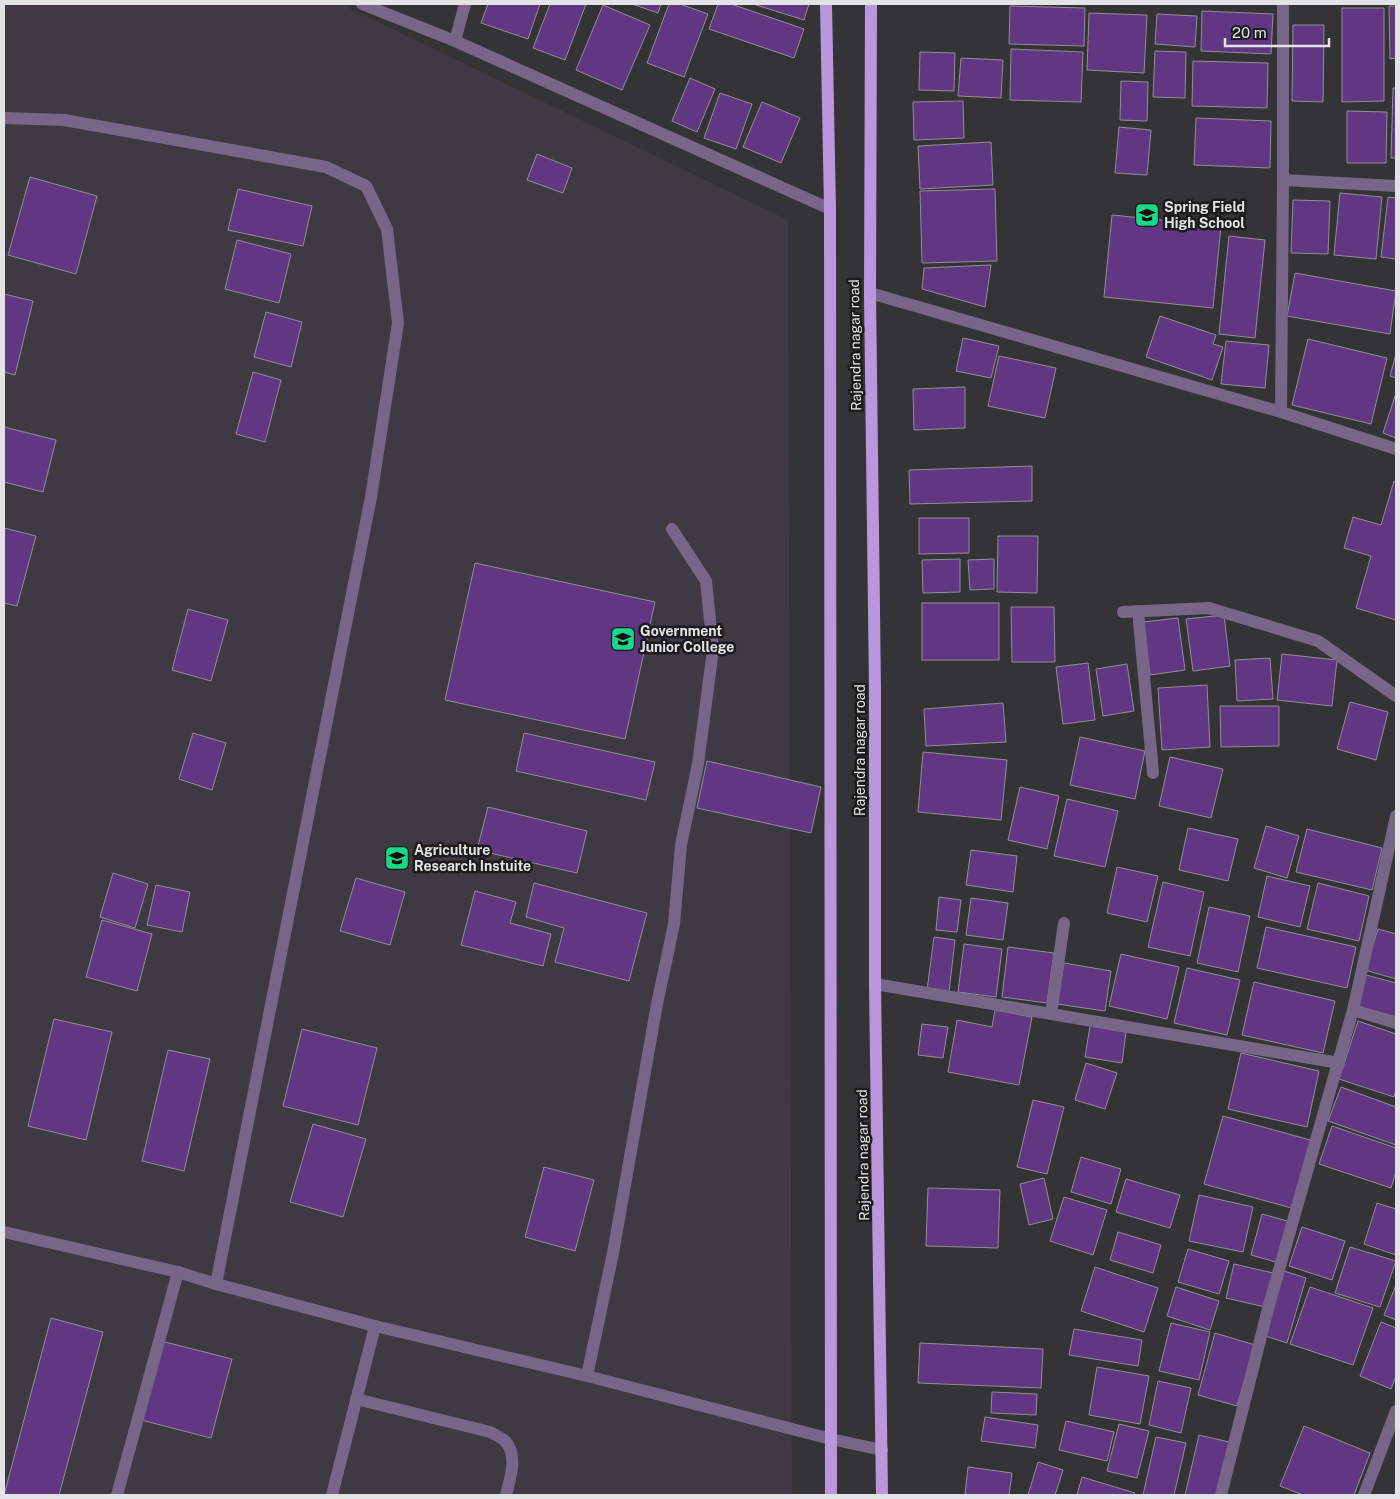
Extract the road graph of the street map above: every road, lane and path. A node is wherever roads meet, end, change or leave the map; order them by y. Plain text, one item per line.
1 (362, 4) edge
2 (465, 4) edge
3 (826, 4) edge
4 (871, 4) edge
5 (1283, 4) edge
6 (455, 41) junction
7 (4, 118) edge
8 (1284, 180) junction
9 (1396, 186) edge
10 (830, 209) junction
11 (870, 293) junction
12 (1281, 412) junction
13 (1396, 449) edge
14 (672, 529) dead end
15 (1138, 611) junction
16 (1123, 612) dead end
17 (1396, 696) edge
18 (1153, 772) dead end
19 (1396, 816) edge
20 (1064, 923) dead end
21 (875, 984) junction
22 (1353, 1010) junction
23 (1051, 1014) junction
24 (1396, 1023) edge
25 (1339, 1063) junction
26 (4, 1232) edge
27 (178, 1272) junction
28 (216, 1284) junction
29 (375, 1326) junction
30 (587, 1376) junction
31 (356, 1399) junction
32 (1396, 1411) edge
33 (831, 1439) junction
34 (882, 1450) junction
35 (116, 1495) edge
36 (332, 1495) edge
37 (506, 1495) edge
38 (831, 1495) edge
39 (882, 1495) edge
40 (1221, 1495) edge
41 (1364, 1495) edge

1 - 6 street
2 - 6 street
3 - 10 main road, Rajendra nagar road
4 - 11 main road, Rajendra nagar road
5 - 8 street
6 - 10 street
7 - 28 street
8 - 9 street
8 - 12 street
10 - 33 main road, Rajendra nagar road
11 - 12 street
11 - 21 main road, Rajendra nagar road
12 - 13 street
14 - 30 street
15 - 16 street
15 - 17 street
15 - 18 street
19 - 22 street
20 - 23 street
21 - 23 street
21 - 34 main road, Rajendra nagar road
22 - 24 street
22 - 25 street
23 - 25 street
25 - 40 street
26 - 27 street
27 - 28 street
27 - 35 street
28 - 29 street
29 - 30 street
29 - 31 street
30 - 33 street
31 - 36 street
31 - 37 street
32 - 41 street
33 - 34 street
33 - 38 main road, Rajendra nagar road
34 - 39 main road, Rajendra nagar road

